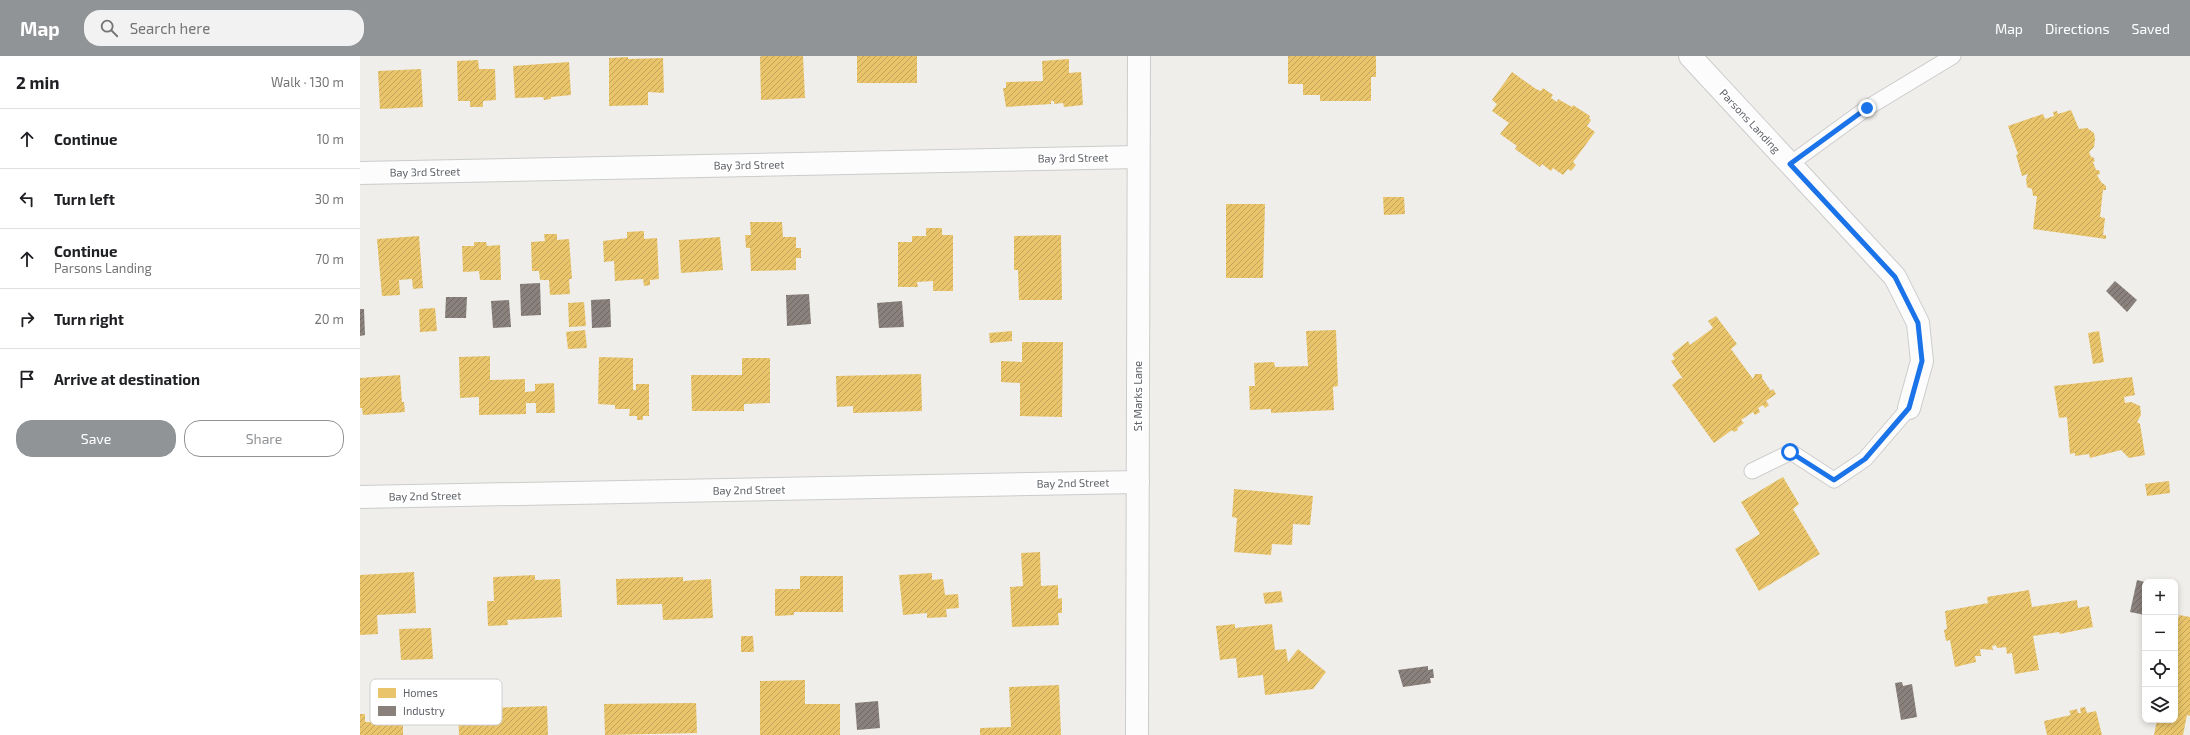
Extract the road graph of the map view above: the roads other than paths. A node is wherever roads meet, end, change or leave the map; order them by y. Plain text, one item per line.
1 (1139, 56) edge
2 (1690, 56) edge
3 (1953, 56) edge
4 (1138, 157) junction
5 (1790, 164) junction
6 (360, 173) edge
7 (1909, 408) joint
8 (1752, 471) dead end
9 (1138, 482) junction
10 (360, 497) edge
11 (1137, 735) edge

1 - 4 street, St Marks Lane
2 - 5 street, Parsons Landing
3 - 5 lane
4 - 6 street, Bay 3rd Street
4 - 9 street, St Marks Lane
5 - 7 street, Parsons Landing
7 - 8 lane
9 - 10 street, Bay 2nd Street
9 - 11 street, St Marks Lane

